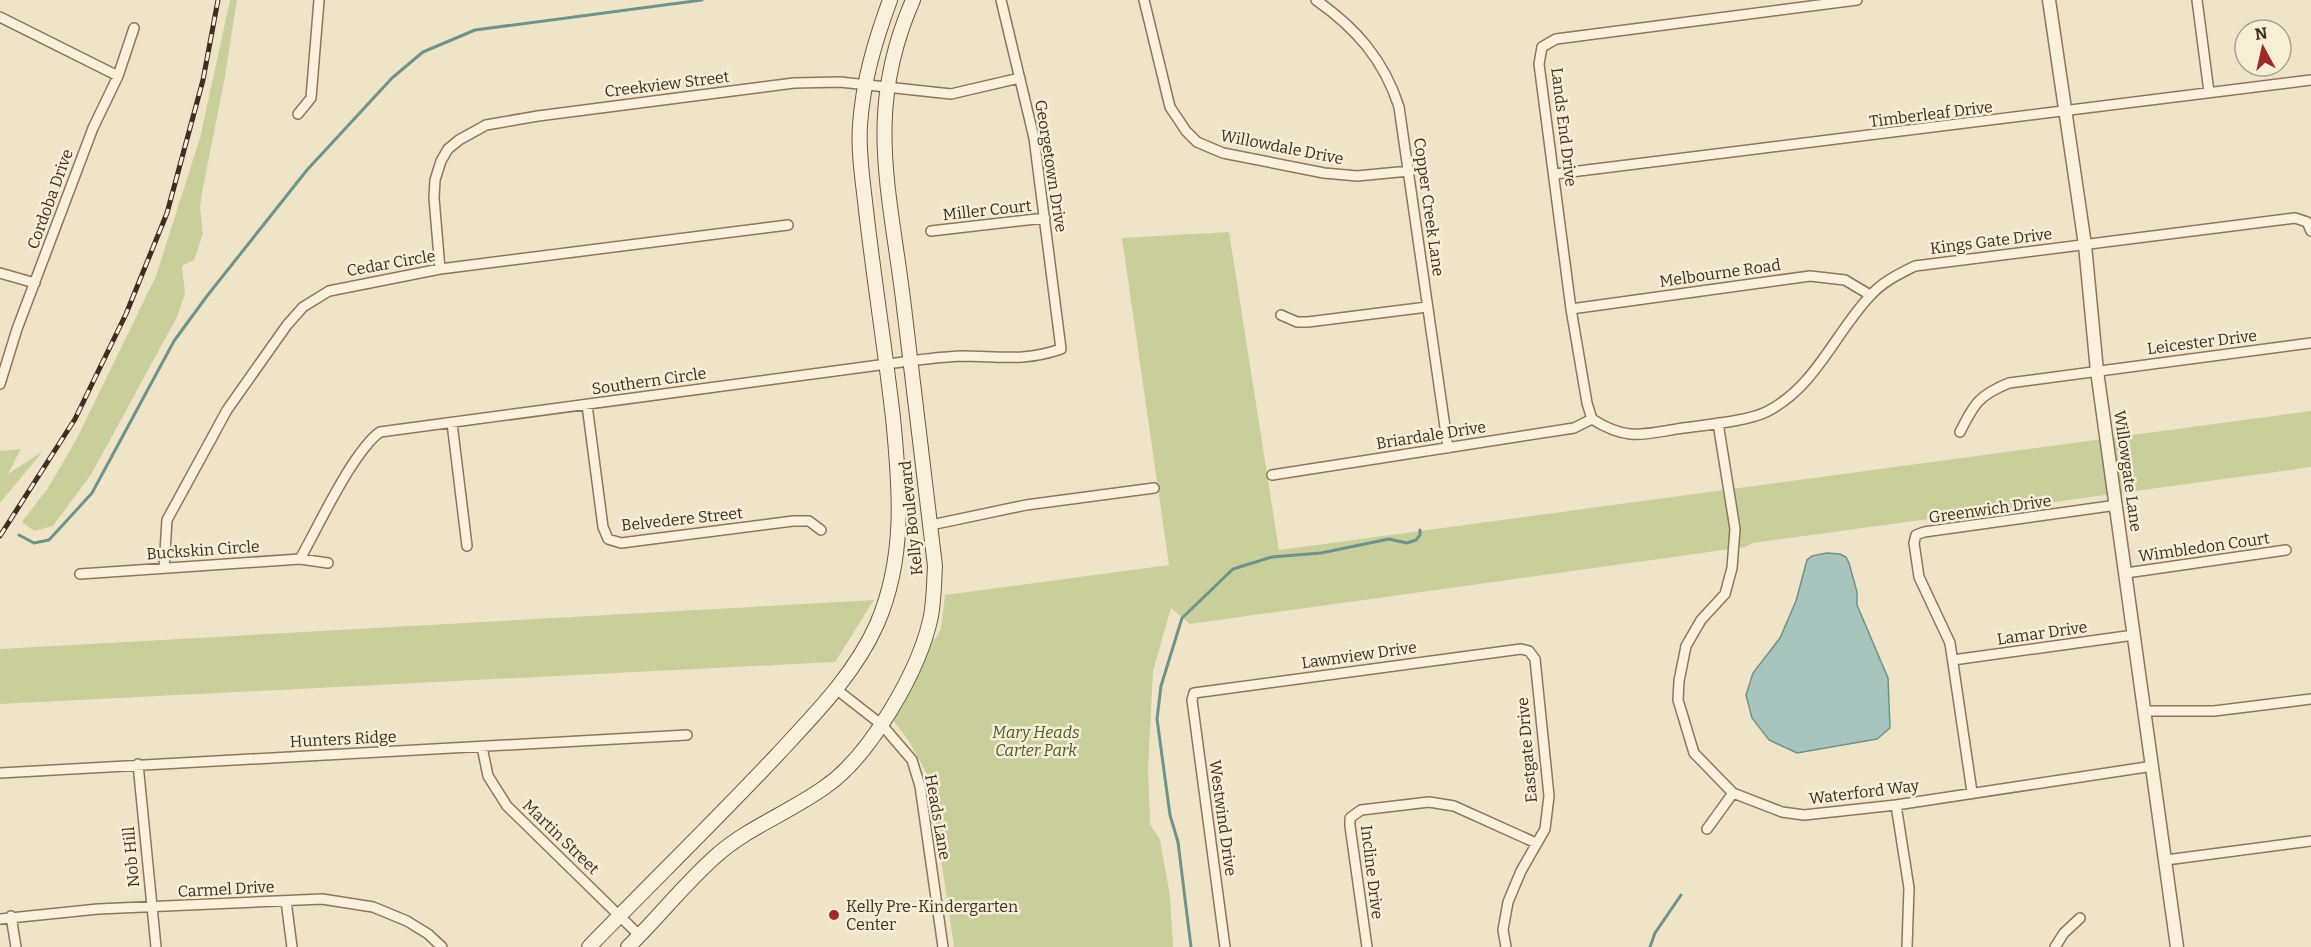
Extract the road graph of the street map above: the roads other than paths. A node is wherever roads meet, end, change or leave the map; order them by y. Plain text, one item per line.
1 (318, 0) edge
2 (890, 0) edge
3 (913, 0) edge
4 (1001, 0) edge
5 (1144, 0) edge
6 (1316, 0) edge
7 (1857, 0) edge
8 (2049, 0) edge
9 (2197, 0) edge
10 (0, 17) edge
11 (134, 28) dead end
12 (118, 76) junction
13 (1020, 78) junction
14 (2311, 80) edge
15 (865, 84) junction
16 (887, 87) junction
17 (2209, 92) junction
18 (2067, 112) junction
19 (298, 114) dead end
20 (1409, 171) junction
21 (1555, 174) junction
22 (1045, 218) junction
23 (788, 225) dead end
24 (931, 231) dead end
25 (2311, 231) edge
26 (2085, 245) junction
27 (440, 269) junction
28 (0, 273) edge
29 (35, 283) junction
30 (1870, 295) junction
31 (1427, 307) junction
32 (1571, 309) junction
33 (1281, 315) dead end
34 (1061, 339) joint
35 (2311, 343) edge
36 (910, 361) junction
37 (887, 364) junction
38 (2097, 371) junction
39 (0, 384) edge
40 (586, 405) junction
41 (1592, 419) junction
42 (452, 423) junction
43 (1718, 423) junction
44 (1960, 432) dead end
45 (1448, 448) junction
46 (1272, 475) dead end
47 (1154, 488) dead end
48 (2117, 505) junction
49 (931, 525) junction
50 (821, 530) dead end
51 (467, 546) dead end
52 (2286, 550) dead end
53 (300, 559) junction
54 (328, 563) dead end
55 (164, 567) junction
56 (2126, 573) junction
57 (80, 574) dead end
58 (2134, 634) junction
59 (1528, 651) joint
60 (1953, 660) junction
61 (836, 689) junction
62 (1194, 693) joint
63 (2311, 699) edge
64 (2145, 711) junction
65 (882, 725) junction
66 (687, 735) dead end
67 (482, 747) junction
68 (138, 764) junction
69 (2153, 766) junction
70 (0, 773) edge
71 (1972, 792) junction
72 (1733, 793) junction
73 (1896, 804) junction
74 (1707, 829) dead end
75 (2311, 841) edge
76 (1536, 843) junction
77 (2166, 860) junction
78 (286, 901) junction
79 (151, 907) junction
80 (11, 916) junction
81 (619, 916) junction
82 (2080, 918) dead end
83 (0, 919) edge
84 (640, 936) junction
85 (16, 947) edge
86 (156, 947) edge
87 (292, 947) edge
88 (442, 947) edge
89 (589, 947) edge
90 (628, 947) edge
91 (943, 947) edge
92 (1225, 947) edge
93 (1367, 947) edge
94 (1506, 947) edge
95 (1907, 947) edge
96 (2055, 947) edge
97 (2177, 947) edge

1 - 19 street
2 - 15 main road, Kelly Boulevard
3 - 16 main road, Kelly Boulevard
4 - 13 street, Georgetown Drive
5 - 20 street, Willowdale Drive
6 - 20 street, Copper Creek Lane
7 - 21 street, Lands End Drive
8 - 18 street, Willowgate Lane
9 - 17 street
10 - 12 street
11 - 12 street, Cordoba Drive
12 - 29 street, Cordoba Drive
13 - 16 street, Creekview Street
13 - 22 street, Georgetown Drive
14 - 17 street, Timberleaf Drive
15 - 16 street, Creekview Street
15 - 27 street, Creekview Street
15 - 37 main road, Kelly Boulevard
16 - 36 main road, Kelly Boulevard
17 - 18 street, Timberleaf Drive
18 - 21 street, Timberleaf Drive
18 - 26 street, Willowgate Lane
20 - 31 street, Copper Creek Lane
21 - 32 street, Lands End Drive
22 - 24 street, Miller Court
22 - 34 street, Georgetown Drive
23 - 27 street, Cedar Circle
25 - 26 street, Kings Gate Drive
26 - 30 street, Kings Gate Drive
26 - 38 street, Willowgate Lane
27 - 55 street, Cedar Circle
28 - 29 street
29 - 39 street, Cordoba Drive
30 - 32 street, Melbourne Road
30 - 43 street, Kings Gate Drive
31 - 33 street
31 - 45 street, Copper Creek Lane
32 - 41 street, Lands End Drive
34 - 36 street, Southern Circle
35 - 38 street, Leicester Drive
36 - 37 street, Southern Circle
36 - 49 main road, Kelly Boulevard
37 - 40 street, Southern Circle
37 - 61 main road, Kelly Boulevard
38 - 44 street, Leicester Drive
38 - 48 street, Willowgate Lane
40 - 42 street, Southern Circle
40 - 50 street, Belvedere Street
41 - 43 street, Kings Gate Drive
41 - 45 street, Briardale Drive
42 - 51 street
42 - 53 street, Southern Circle
43 - 72 street, Waterford Way
45 - 46 street, Briardale Drive
47 - 49 street
48 - 56 street, Willowgate Lane
48 - 60 street, Greenwich Drive
49 - 65 main road, Kelly Boulevard
52 - 56 street, Wimbledon Court
53 - 54 street, Buckskin Circle
53 - 55 street, Buckskin Circle
55 - 57 street, Buckskin Circle
56 - 58 street, Willowgate Lane
58 - 60 street, Lamar Drive
58 - 64 street, Willowgate Lane
59 - 62 street, Lawnview Drive
59 - 76 street, Eastgate Drive
60 - 71 street, Greenwich Drive
61 - 65 street, Heads Lane
61 - 81 main road, Kelly Boulevard
62 - 92 street, Westwind Drive
63 - 64 street
64 - 69 street, Willowgate Lane
65 - 84 main road, Kelly Boulevard
65 - 91 street, Heads Lane
66 - 67 street, Hunters Ridge
67 - 68 street, Hunters Ridge
67 - 81 street, Martin Street
68 - 70 street, Hunters Ridge
68 - 79 street, Nob Hill
69 - 71 street, Waterford Way
69 - 77 street, Willowgate Lane
71 - 73 street, Waterford Way
72 - 73 street, Waterford Way
72 - 74 street
73 - 95 street
75 - 77 street
76 - 93 street, Incline Drive
76 - 94 street, Eastgate Drive
77 - 97 street, Willowgate Lane
78 - 79 street, Carmel Drive
78 - 87 street
78 - 88 street, Carmel Drive
79 - 80 street, Carmel Drive
79 - 86 street, Nob Hill
80 - 83 street, Carmel Drive
80 - 85 street
81 - 84 street, Martin Street
81 - 89 main road, Kelly Boulevard
82 - 96 street
84 - 90 main road, Kelly Boulevard

